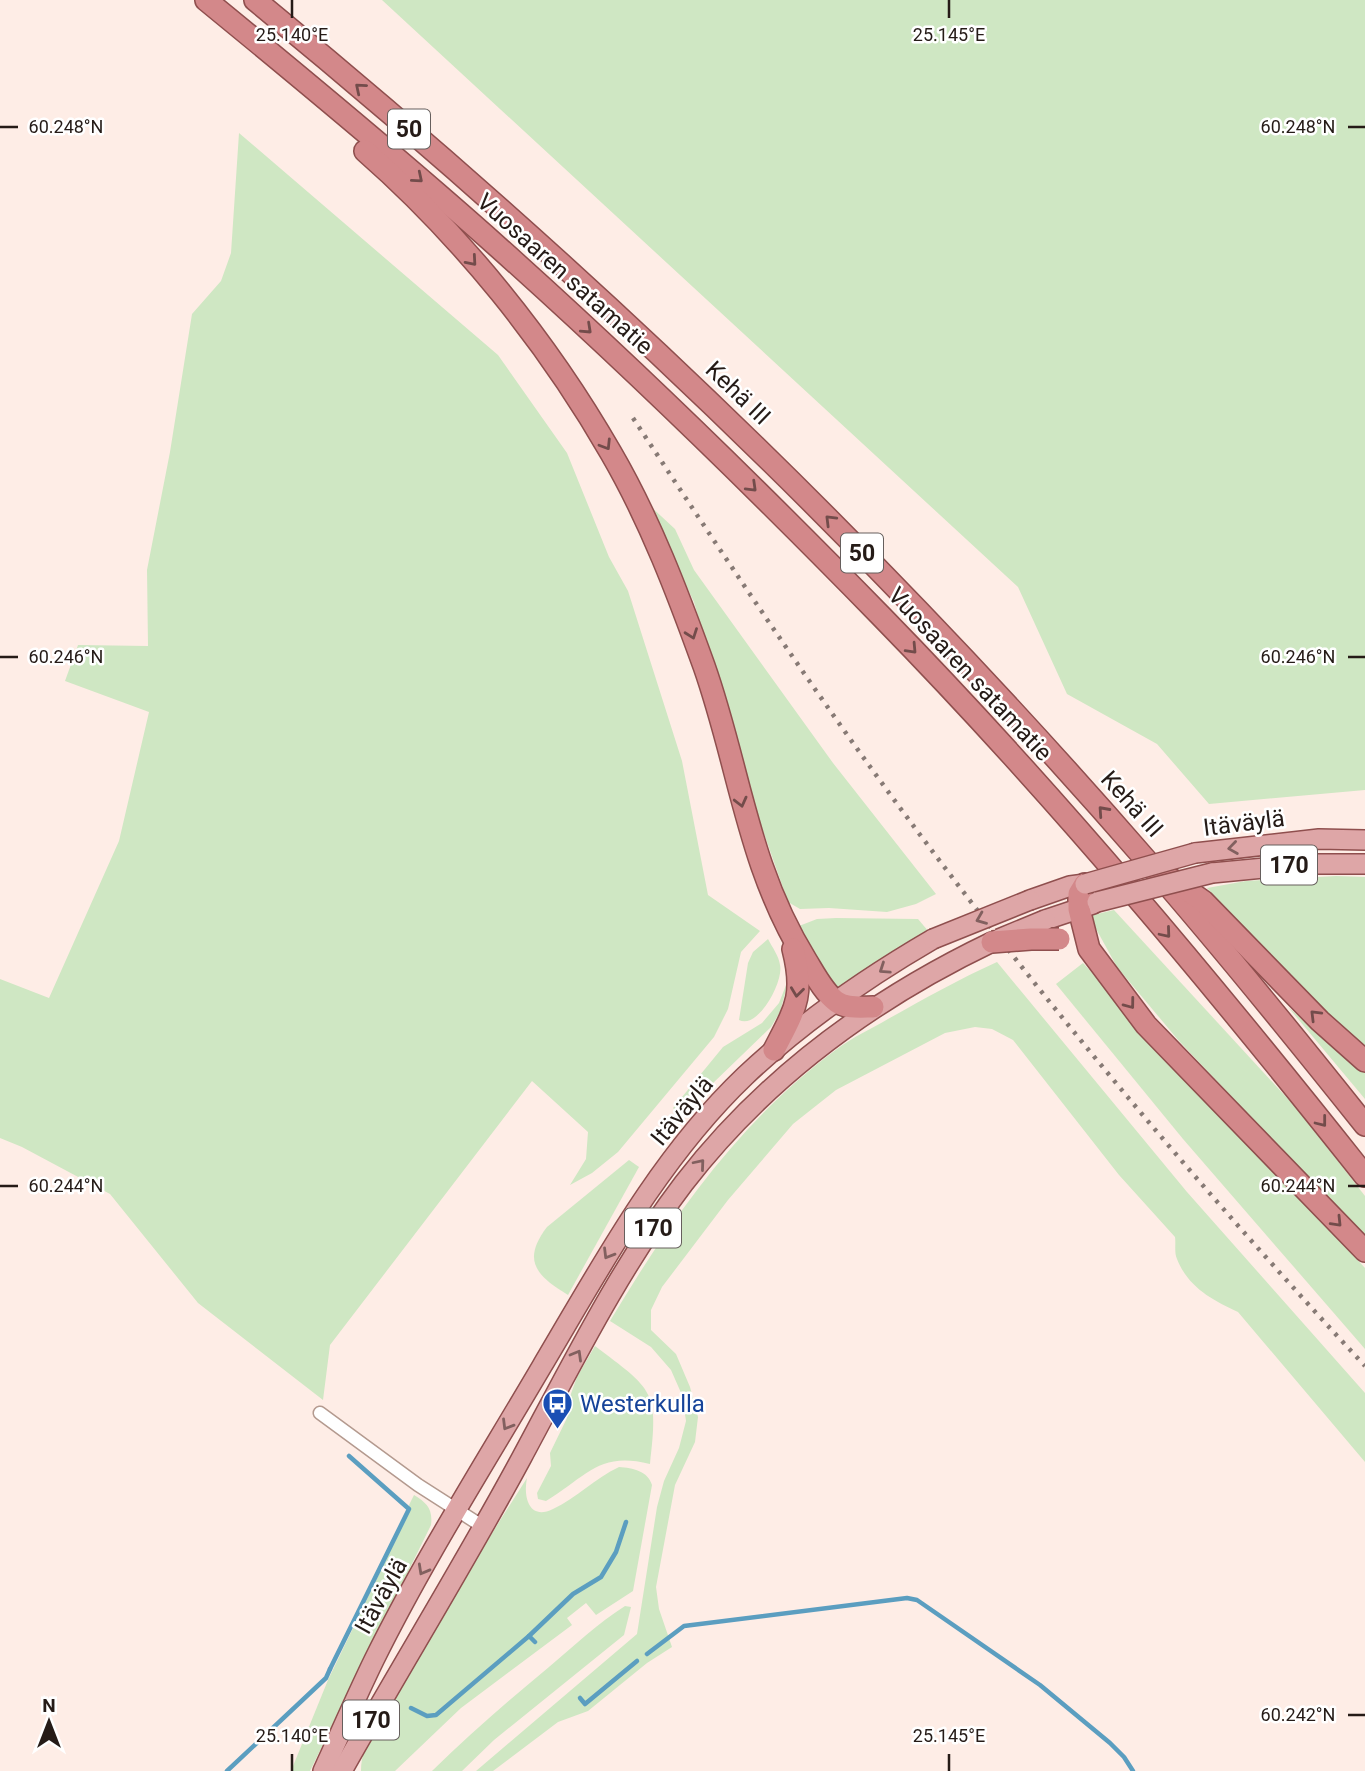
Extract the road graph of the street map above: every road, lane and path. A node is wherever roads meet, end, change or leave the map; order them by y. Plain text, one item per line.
1 (206, 0) edge
2 (255, 0) edge
3 (272, 54) junction
4 (1365, 840) edge
5 (1148, 862) junction
6 (1365, 864) edge
7 (1087, 898) junction
8 (788, 930) junction
9 (992, 942) junction
10 (1089, 949) junction
11 (836, 1002) junction
12 (873, 1007) junction
13 (774, 1050) junction
14 (1365, 1061) edge
15 (1365, 1125) edge
16 (1365, 1175) edge
17 (1365, 1251) edge
18 (320, 1413) dead end
19 (456, 1510) junction
20 (482, 1526) junction
21 (323, 1771) edge
22 (342, 1771) edge

1 - 3 highway
5 -> 2 highway, Kehä III / 50
3 -> 8 highway
3 -> 16 highway, Vuosaaren satamatie
4 -> 7 main road, Itäväylä / 170, bridge
14 -> 5 highway
5 - 15 highway
6 - 7 main road, Itäväylä / 170, bridge
7 - 9 main road, Itäväylä / 170, bridge
7 - 10 highway
7 -> 11 main road, Itäväylä / 170, bridge
8 - 11 highway
8 -> 13 highway
9 - 10 highway, bridge
9 - 12 main road, Itäväylä / 170
10 -> 17 highway
11 - 12 highway
11 - 13 main road, Itäväylä / 170
20 -> 12 main road, Itäväylä / 170
13 -> 19 main road, Itäväylä / 170
18 - 19 street
19 - 20 street
19 -> 21 main road, Itäväylä / 170
20 - 22 main road, Itäväylä / 170

